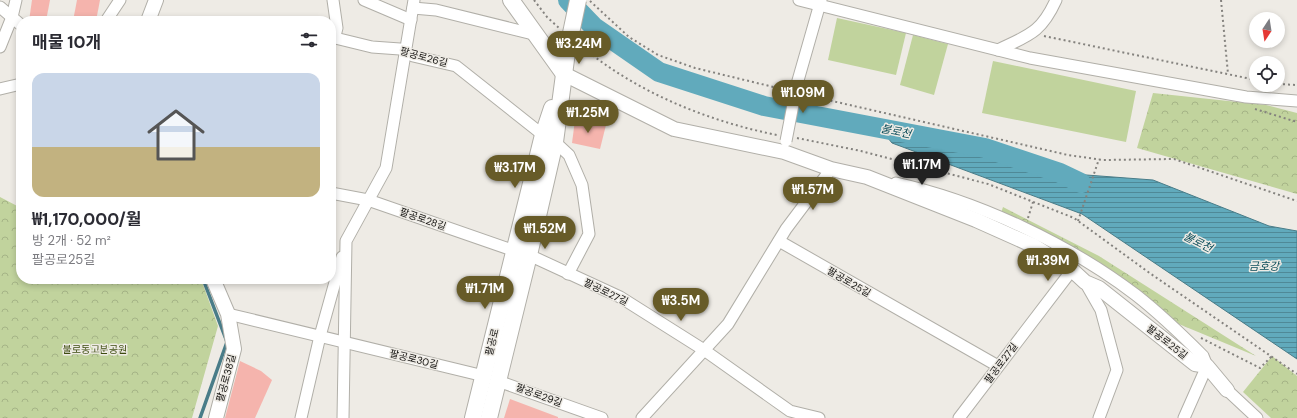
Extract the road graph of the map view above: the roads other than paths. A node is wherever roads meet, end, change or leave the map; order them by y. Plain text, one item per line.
1 (16, 0) edge
2 (120, 0) edge
3 (156, 0) edge
4 (333, 0) edge
5 (364, 0) edge
6 (511, 0) edge
7 (578, 0) edge
8 (799, 0) edge
9 (1056, 0) edge
10 (820, 3) edge
11 (414, 4) edge
12 (0, 7) edge
13 (109, 16) edge
14 (150, 16) edge
15 (335, 16) edge
16 (12, 17) junction
17 (411, 20) junction
18 (16, 21) edge
19 (536, 35) junction
20 (336, 37) edge
21 (2, 43) edge
22 (998, 50) junction
23 (406, 52) junction
24 (564, 74) junction
25 (16, 85) edge
26 (0, 88) edge
27 (1297, 101) edge
28 (549, 138) junction
29 (785, 141) junction
30 (831, 169) junction
31 (867, 177) junction
32 (336, 194) edge
33 (368, 200) junction
34 (346, 241) junction
35 (779, 242) junction
36 (522, 253) junction
37 (1072, 270) junction
38 (568, 274) junction
39 (336, 278) edge
40 (1085, 282) junction
41 (215, 284) edge
42 (334, 284) edge
43 (228, 314) junction
44 (320, 336) junction
45 (344, 342) junction
46 (704, 350) junction
47 (998, 366) junction
48 (1207, 366) junction
49 (491, 378) junction
50 (1227, 390) joint
51 (216, 418) edge
52 (301, 418) edge
53 (343, 418) edge
54 (474, 418) edge
55 (489, 418) edge
56 (602, 418) edge
57 (642, 418) edge
58 (819, 418) edge
59 (959, 418) edge
60 (1099, 418) edge
61 (1184, 418) edge
62 (1257, 418) edge

1 - 16 street
2 - 13 street
3 - 14 street
4 - 15 street
5 - 17 street
6 - 19 main road
7 - 24 main road, 팔공로, bridge
8 - 10 street
9 - 22 street
10 - 22 street
10 - 29 street, bridge
11 - 17 street
11 - 19 street
12 - 16 street
16 - 18 street
16 - 21 street
17 - 23 street
19 - 24 main road
20 - 23 street, 팔공로26길
22 - 27 street
23 - 28 street, 팔공로26길
23 - 33 street
24 - 28 main road, 팔공로
24 - 29 street, 팔공로25길
25 - 26 street
28 - 36 main road, 팔공로
28 - 38 street, 팔공로26길
29 - 30 street, 팔공로25길
30 - 31 street, 팔공로25길
30 - 35 street
31 - 37 street, 팔공로25길
31 - 48 street
32 - 33 street, 팔공로28길
33 - 34 street
33 - 36 street, 팔공로28길
34 - 39 street
34 - 45 street
35 - 46 street
35 - 47 street, 팔공로25길
36 - 38 street, 팔공로27길
36 - 49 main road, 팔공로
37 - 40 street, 팔공로25길
37 - 47 street, 팔공로27길
38 - 46 street, 팔공로27길
40 - 48 street, 팔공로25길
40 - 60 street
41 - 43 street, 팔공로38길
42 - 44 street
43 - 44 street, 팔공로30길
43 - 51 street, 팔공로38길
44 - 45 street, 팔공로30길
44 - 52 street
45 - 49 street, 팔공로30길
45 - 53 street
46 - 57 street
46 - 58 street, 팔공로27길
47 - 59 street, 팔공로27길
48 - 50 street, 팔공로25길
48 - 61 street
49 - 54 main road, 팔공로
49 - 55 main road, 팔공로
49 - 56 street, 팔공로29길
50 - 62 street, 팔공로25길

